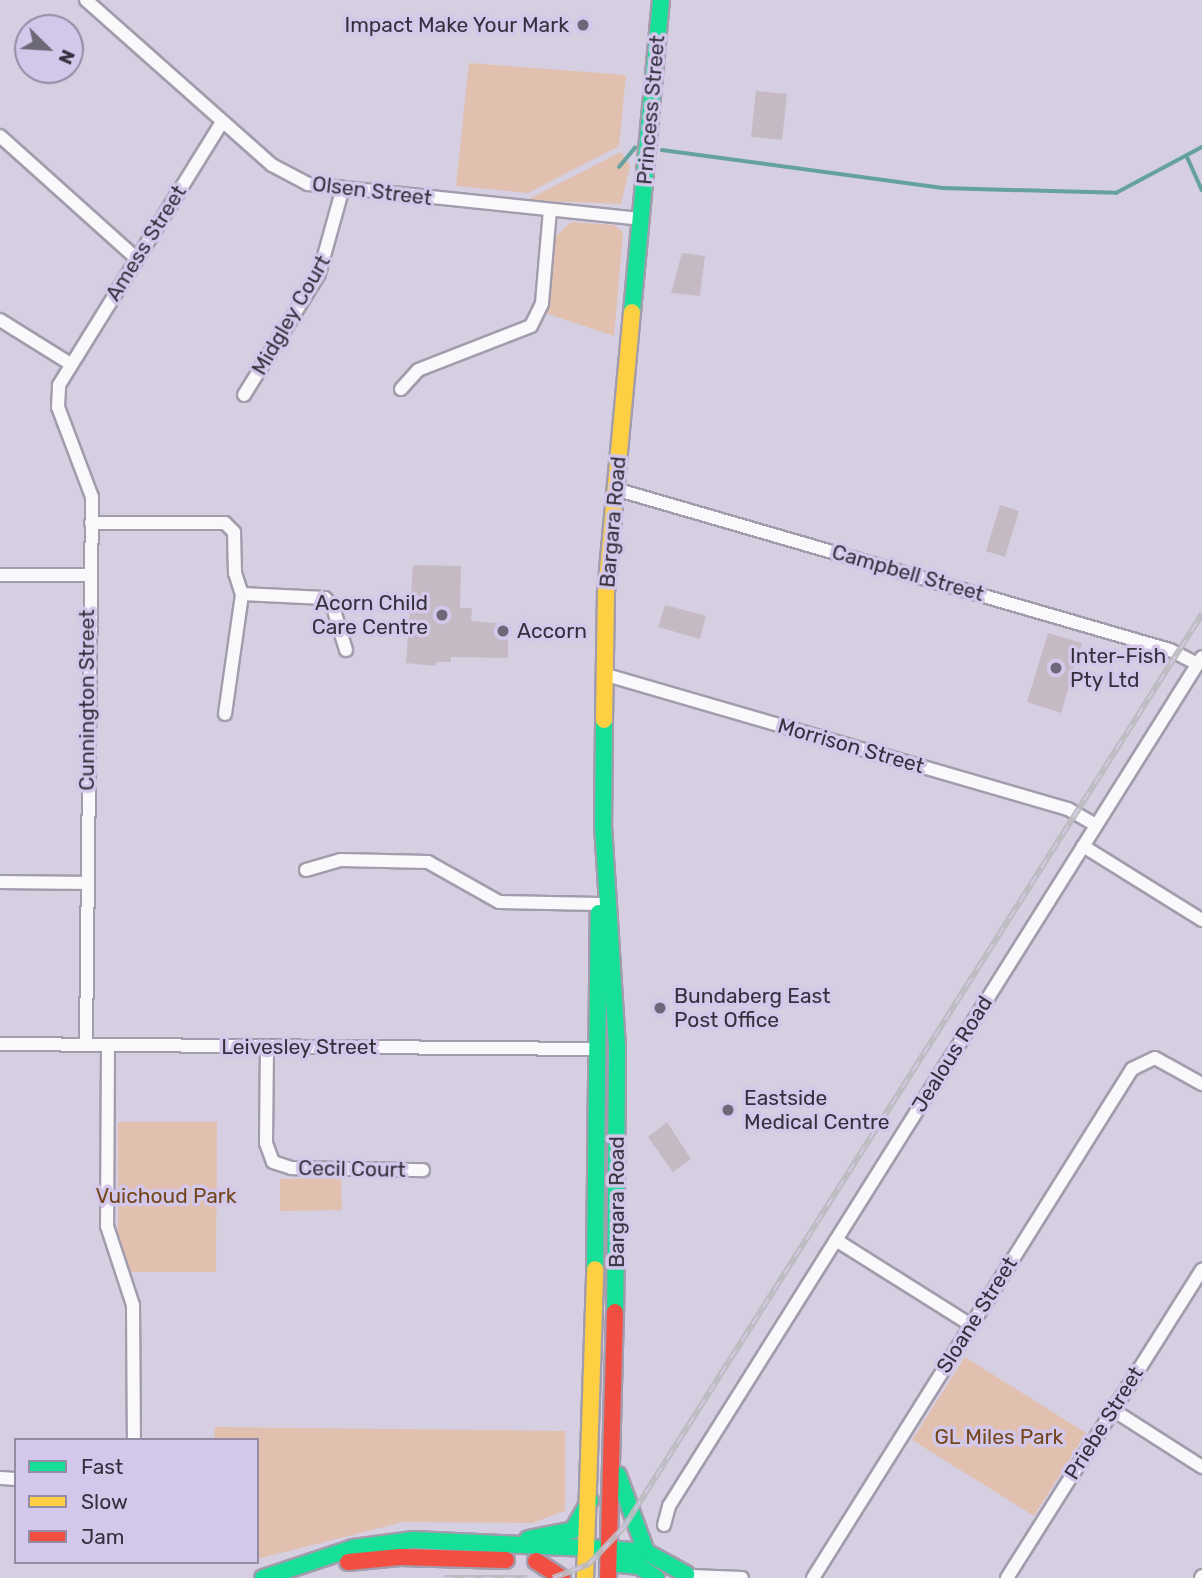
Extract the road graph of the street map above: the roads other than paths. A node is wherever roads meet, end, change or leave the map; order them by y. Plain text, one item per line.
1 (86, 0) edge
2 (661, 0) edge
3 (222, 122) junction
4 (0, 136) edge
5 (342, 191) junction
6 (550, 210) junction
7 (641, 219) junction
8 (136, 258) junction
9 (0, 320) edge
10 (69, 363) junction
11 (401, 388) dead end
12 (244, 395) dead end
13 (615, 489) junction
14 (91, 523) junction
15 (0, 575) edge
16 (88, 575) junction
17 (242, 594) junction
18 (346, 650) dead end
19 (1200, 661) edge
20 (603, 674) junction
21 (225, 714) dead end
22 (1096, 825) junction
23 (1083, 846) junction
24 (306, 870) dead end
25 (0, 882) edge
26 (86, 883) junction
27 (604, 904) junction
28 (1202, 920) edge
29 (0, 1044) edge
30 (86, 1045) junction
31 (108, 1046) junction
32 (267, 1046) junction
33 (599, 1049) junction
34 (617, 1049) junction
35 (1202, 1084) edge
36 (424, 1170) dead end
37 (835, 1240) junction
38 (1202, 1269) edge
39 (971, 1325) junction
40 (1113, 1410) junction
41 (134, 1438) edge
42 (614, 1454) junction
43 (1202, 1466) edge
44 (590, 1501) junction
45 (663, 1525) dead end
46 (460, 1540) junction
47 (646, 1552) junction
48 (536, 1561) junction
49 (609, 1563) edge
50 (586, 1564) edge
51 (686, 1576) edge
52 (264, 1578) edge
53 (275, 1578) edge
54 (562, 1578) edge
55 (656, 1578) edge
56 (742, 1578) edge
57 (813, 1578) edge
58 (1007, 1578) edge

1 - 3 street, Olsen Street
2 - 7 main road, Princess Street
3 - 5 street, Olsen Street
3 - 8 street, Amess Street
4 - 8 street
5 - 6 street, Olsen Street
5 - 12 street, Midgley Court
6 - 7 street, Olsen Street
6 - 11 street
7 - 13 main road, Bargara Road
8 - 10 street, Amess Street
9 - 10 street
10 - 14 street, Cunnington Street
13 - 19 street, Campbell Street
13 - 20 main road, Bargara Road
14 - 16 street, Cunnington Street
14 - 17 street
15 - 16 street
16 - 26 street, Cunnington Street
17 - 18 street
17 - 21 street
19 - 22 street, Jealous Road
20 - 22 street, Morrison Street
20 - 27 main road, Bargara Road
22 - 23 street, Jealous Road
23 - 28 street
23 - 37 street, Jealous Road
24 - 27 street
25 - 26 street
26 - 30 street, Cunnington Street
27 - 33 main road, Bargara Road
27 - 34 main road, Bargara Road
29 - 30 street, Leivesley Street
30 - 31 street, Leivesley Street
31 - 32 street, Leivesley Street
31 - 41 street
32 - 33 street, Leivesley Street
32 - 36 street, Cecil Court
33 - 34 main road
33 - 44 main road, Bargara Road
34 - 42 main road, Bargara Road
35 - 39 street, Sloane Street
37 - 39 street
37 - 45 street, Jealous Road
38 - 40 street, Priebe Street
39 - 57 street, Sloane Street
40 - 43 street
40 - 58 street, Priebe Street
42 - 47 main road
42 - 49 main road, Bargara Road
44 - 46 main road
44 - 50 main road, Bargara Road
46 - 50 main road
46 - 52 main road
47 - 49 main road
47 - 51 main road
48 - 50 main road
48 - 53 main road
48 - 54 main road
49 - 50 main road
49 - 55 main road
51 - 56 street

